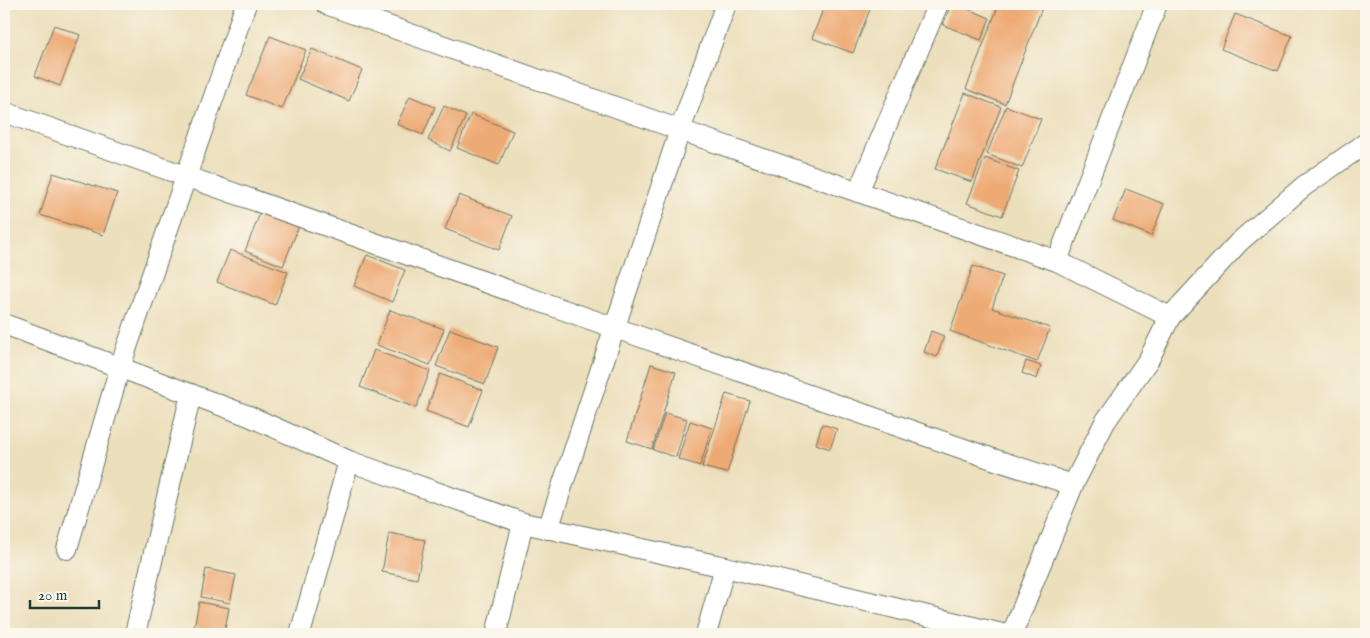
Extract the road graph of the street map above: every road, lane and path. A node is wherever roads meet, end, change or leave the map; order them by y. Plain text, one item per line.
1 (246, 4) edge
2 (326, 4) edge
3 (726, 4) edge
4 (938, 4) edge
5 (1157, 4) edge
6 (4, 112) edge
7 (680, 130) junction
8 (1366, 143) edge
9 (186, 176) junction
10 (858, 192) junction
11 (1057, 261) junction
12 (1170, 316) junction
13 (4, 324) edge
14 (615, 328) junction
15 (120, 367) junction
16 (192, 394) junction
17 (349, 461) junction
18 (1073, 485) junction
19 (523, 523) junction
20 (548, 529) junction
21 (67, 549) dead end
22 (725, 567) junction
23 (135, 634) edge
24 (300, 634) edge
25 (496, 634) edge
26 (706, 634) edge
27 (1002, 634) edge
28 (1012, 634) edge

1 - 9 street
2 - 7 street
3 - 7 street
4 - 10 street
5 - 11 street
6 - 9 street
7 - 10 street
7 - 14 street
8 - 12 street
9 - 14 street
9 - 15 street
10 - 11 street
11 - 12 street
12 - 18 street
13 - 15 street
14 - 18 street
14 - 20 street
15 - 16 street
15 - 21 street
16 - 17 street
16 - 23 street
17 - 19 street
17 - 24 street
18 - 28 street
19 - 20 street
19 - 25 street
20 - 22 street
22 - 26 street
22 - 27 street

